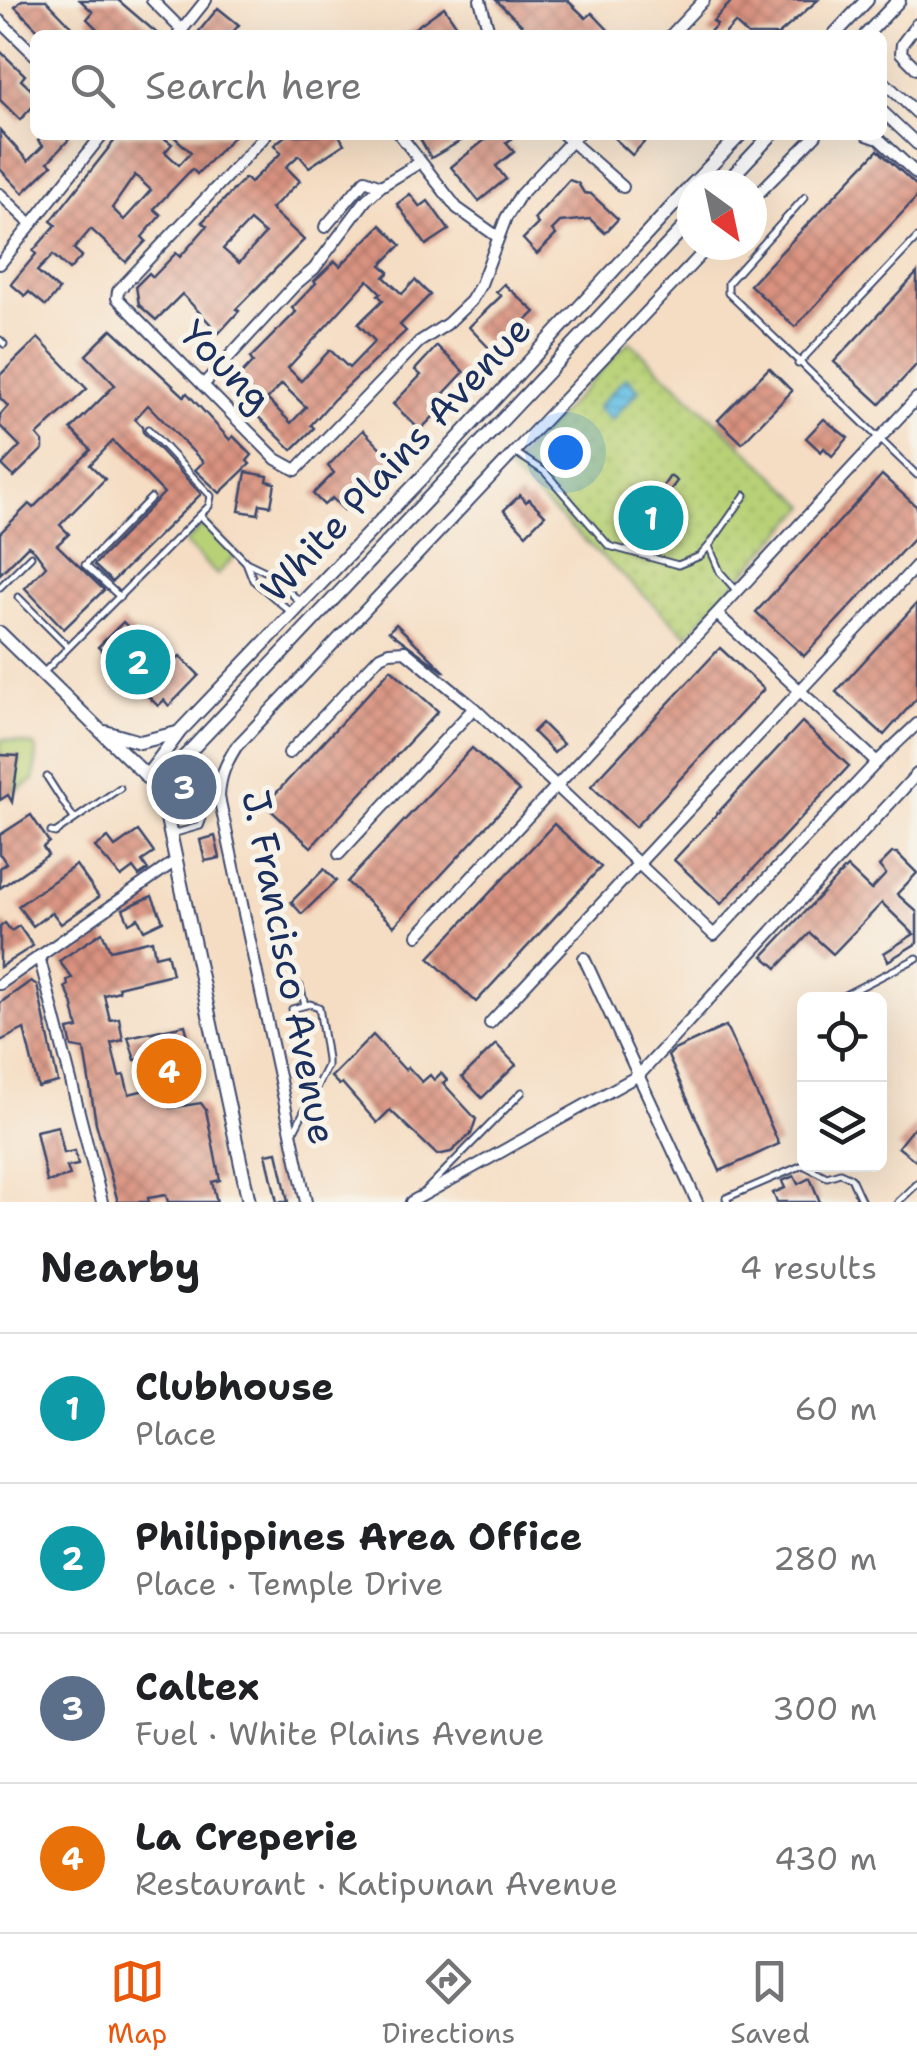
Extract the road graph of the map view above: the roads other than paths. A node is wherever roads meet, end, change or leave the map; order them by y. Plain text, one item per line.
1 (152, 0) edge
2 (206, 0) edge
3 (480, 0) edge
4 (686, 0) edge
5 (866, 0) edge
6 (899, 0) edge
7 (700, 5) edge
8 (0, 21) edge
9 (917, 24) edge
10 (178, 30) edge
11 (182, 30) edge
12 (489, 30) edge
13 (676, 30) edge
14 (839, 30) edge
15 (871, 30) edge
16 (30, 51) edge
17 (917, 69) edge
18 (887, 85) edge
19 (917, 113) edge
20 (887, 116) edge
21 (98, 140) edge
22 (261, 140) edge
23 (403, 140) edge
24 (568, 140) edge
25 (574, 140) edge
26 (735, 140) edge
27 (767, 140) edge
28 (811, 140) edge
29 (881, 140) edge
30 (917, 144) edge
31 (419, 163) junction
32 (706, 170) edge
33 (738, 170) edge
34 (917, 174) edge
35 (767, 185) edge
36 (381, 186) junction
37 (623, 187) dead end
38 (0, 194) edge
39 (805, 197) dead end
40 (677, 201) edge
41 (31, 224) junction
42 (325, 227) dead end
43 (677, 235) edge
44 (498, 238) junction
45 (917, 238) edge
46 (696, 260) edge
47 (0, 264) edge
48 (798, 364) junction
49 (203, 385) junction
50 (917, 398) edge
51 (148, 430) dead end
52 (878, 440) junction
53 (513, 452) junction
54 (431, 468) junction
55 (917, 476) edge
56 (445, 482) junction
57 (745, 495) dead end
58 (152, 498) dead end
59 (202, 517) junction
60 (710, 546) junction
61 (31, 556) dead end
62 (246, 562) junction
63 (917, 565) edge
64 (0, 586) edge
65 (738, 592) junction
66 (18, 597) dead end
67 (120, 598) junction
68 (297, 609) junction
69 (717, 614) junction
70 (0, 632) edge
71 (68, 647) junction
72 (42, 674) junction
73 (802, 692) junction
74 (474, 708) junction
75 (917, 724) edge
76 (94, 726) junction
77 (180, 732) junction
78 (289, 753) dead end
79 (181, 760) junction
80 (876, 762) junction
81 (917, 774) edge
82 (47, 777) dead end
83 (152, 781) junction
84 (556, 786) junction
85 (120, 788) dead end
86 (74, 819) junction
87 (51, 832) dead end
88 (169, 834) junction
89 (338, 854) dead end
90 (174, 862) junction
91 (637, 864) junction
92 (418, 935) dead end
93 (39, 956) junction
94 (584, 958) dead end
95 (917, 958) edge
96 (0, 984) edge
97 (300, 986) dead end
98 (852, 992) edge
99 (306, 1005) junction
100 (292, 1009) dead end
101 (490, 1023) dead end
102 (639, 1075) junction
103 (522, 1092) dead end
104 (292, 1135) junction
105 (917, 1184) edge
106 (415, 1200) edge
107 (102, 1202) edge
108 (249, 1202) edge
109 (306, 1202) edge
110 (697, 1202) edge
111 (728, 1202) edge
112 (862, 1202) edge
113 (898, 1202) edge

1 - 10 street
2 - 11 street
3 - 12 street
4 - 7 street
5 - 14 street
6 - 15 street
7 - 13 street
8 - 16 street
9 - 17 street
18 - 19 street
20 - 30 street
21 - 41 street
22 - 49 street, Young
23 - 31 street
24 - 44 street
25 - 37 street
26 - 32 street, White Plains Avenue
27 - 33 street
28 - 35 street
29 - 34 street
31 - 36 street
31 - 44 street
36 - 42 street
36 - 49 street
38 - 41 street
39 - 48 lane
40 - 54 street, White Plains Avenue
41 - 47 street
43 - 56 street, White Plains Avenue
44 - 49 street, Young
45 - 48 lane
46 - 53 street
48 - 52 lane
50 - 52 street
51 - 59 lane
52 - 55 lane
52 - 65 street
53 - 60 lane
53 - 104 street, J. Francisco Avenue
54 - 56 street
54 - 68 street, White Plains Avenue
56 - 79 street, White Plains Avenue
57 - 60 lane
58 - 67 lane
59 - 62 lane
59 - 67 lane
60 - 65 lane
61 - 64 lane
62 - 68 lane
62 - 68 lane
63 - 73 street
65 - 69 street
66 - 71 lane
67 - 71 lane
68 - 77 street, White Plains Avenue
69 - 73 street
69 - 84 street
70 - 72 street
71 - 72 lane
72 - 76 street
73 - 80 street
73 - 91 street
74 - 78 street
74 - 84 street
74 - 89 street
75 - 80 street
76 - 77 street
76 - 83 street
77 - 83 street, White Plains Avenue
79 - 83 street, White Plains Avenue
79 - 88 lane
80 - 91 street
81 - 102 street
82 - 86 lane
83 - 88 street
84 - 91 street
84 - 92 street
85 - 86 lane
86 - 87 lane
88 - 90 street
90 - 93 street
90 - 108 street
91 - 101 street
93 - 96 street
93 - 107 street
94 - 102 street
95 - 98 lane
97 - 99 lane
99 - 100 lane
99 - 104 lane
102 - 106 street
102 - 110 street
103 - 106 lane
104 - 109 street, J. Francisco Avenue
105 - 113 lane
111 - 112 lane

